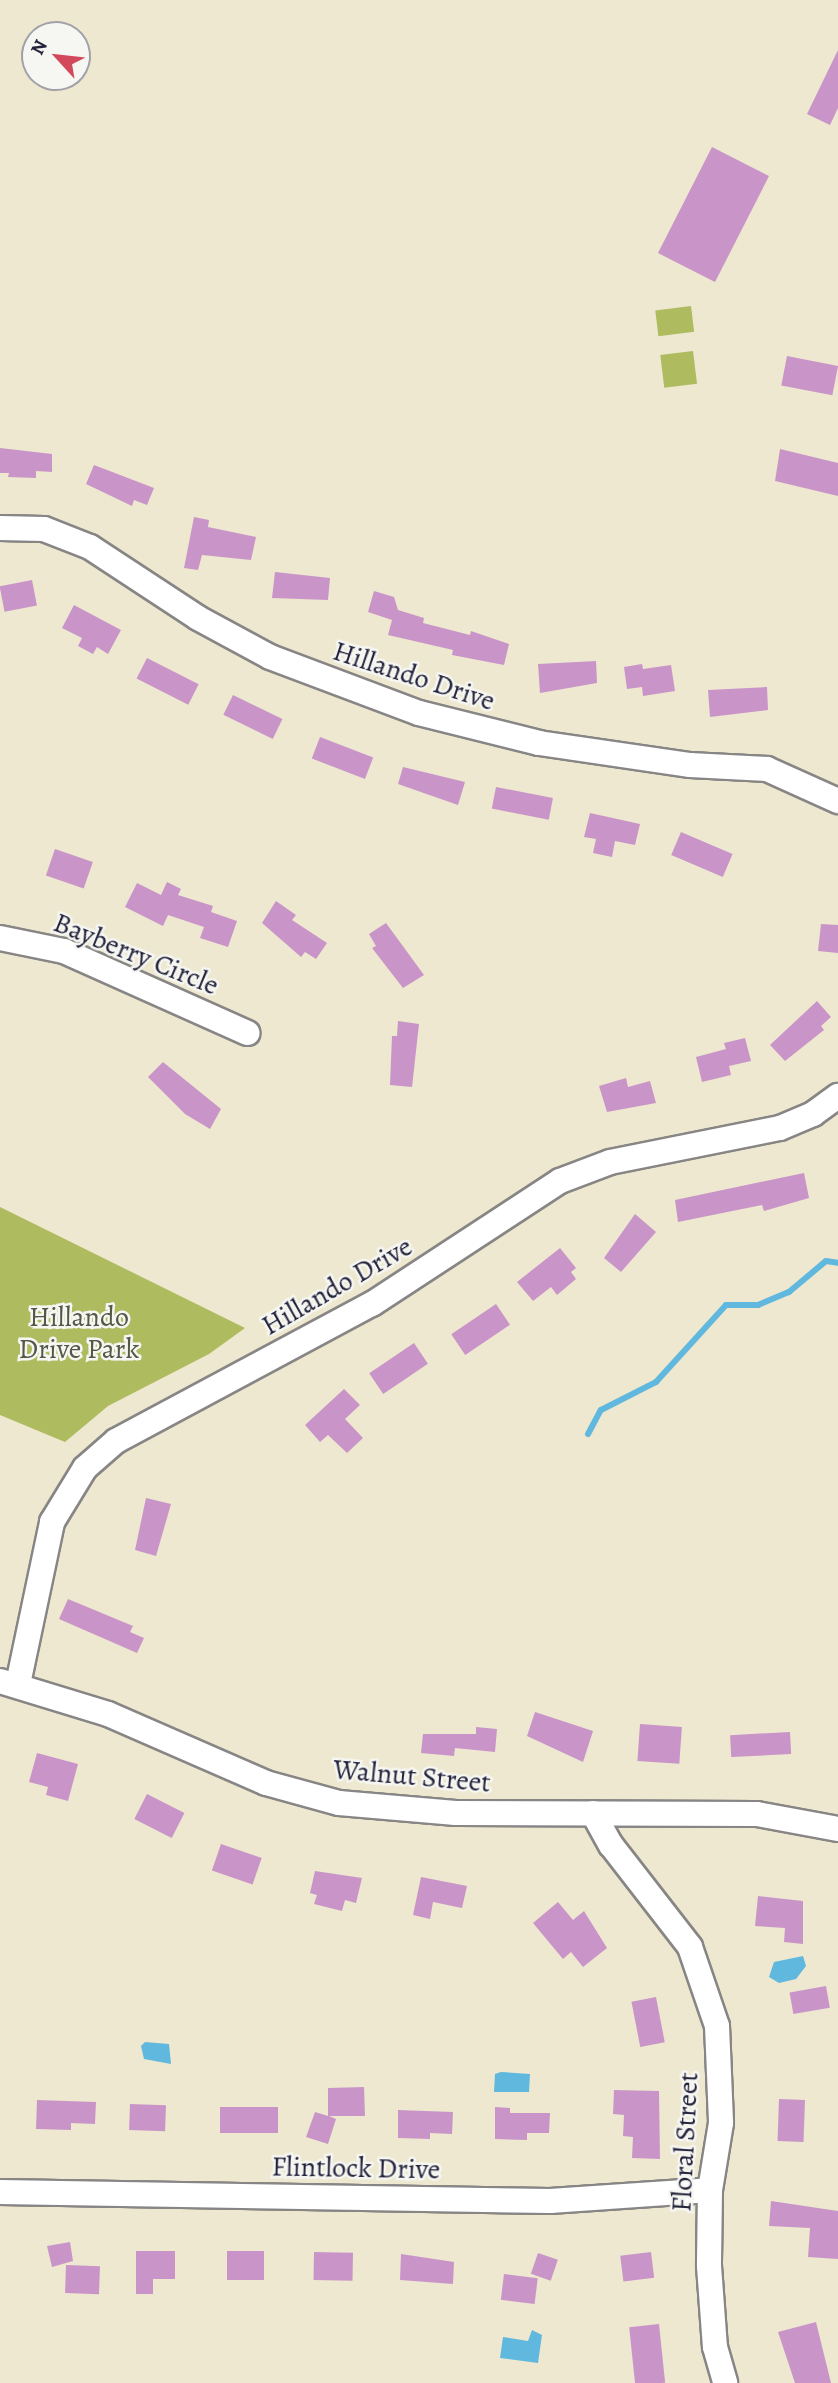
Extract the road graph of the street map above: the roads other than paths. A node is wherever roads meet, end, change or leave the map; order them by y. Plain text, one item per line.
1 (0, 528) edge
2 (838, 801) edge
3 (0, 938) edge
4 (247, 1033) dead end
5 (838, 1096) edge
6 (9, 1682) edge
7 (593, 1813) junction
8 (838, 1829) edge
9 (710, 2190) junction
10 (0, 2192) edge
11 (725, 2383) edge

1 - 2 street, Hillando Drive
3 - 4 street, Bayberry Circle
5 - 6 street, Hillando Drive
6 - 7 street, Walnut Street
7 - 8 street, Walnut Street
7 - 9 street, Floral Street
9 - 10 street, Flintlock Drive
9 - 11 street, Floral Street

